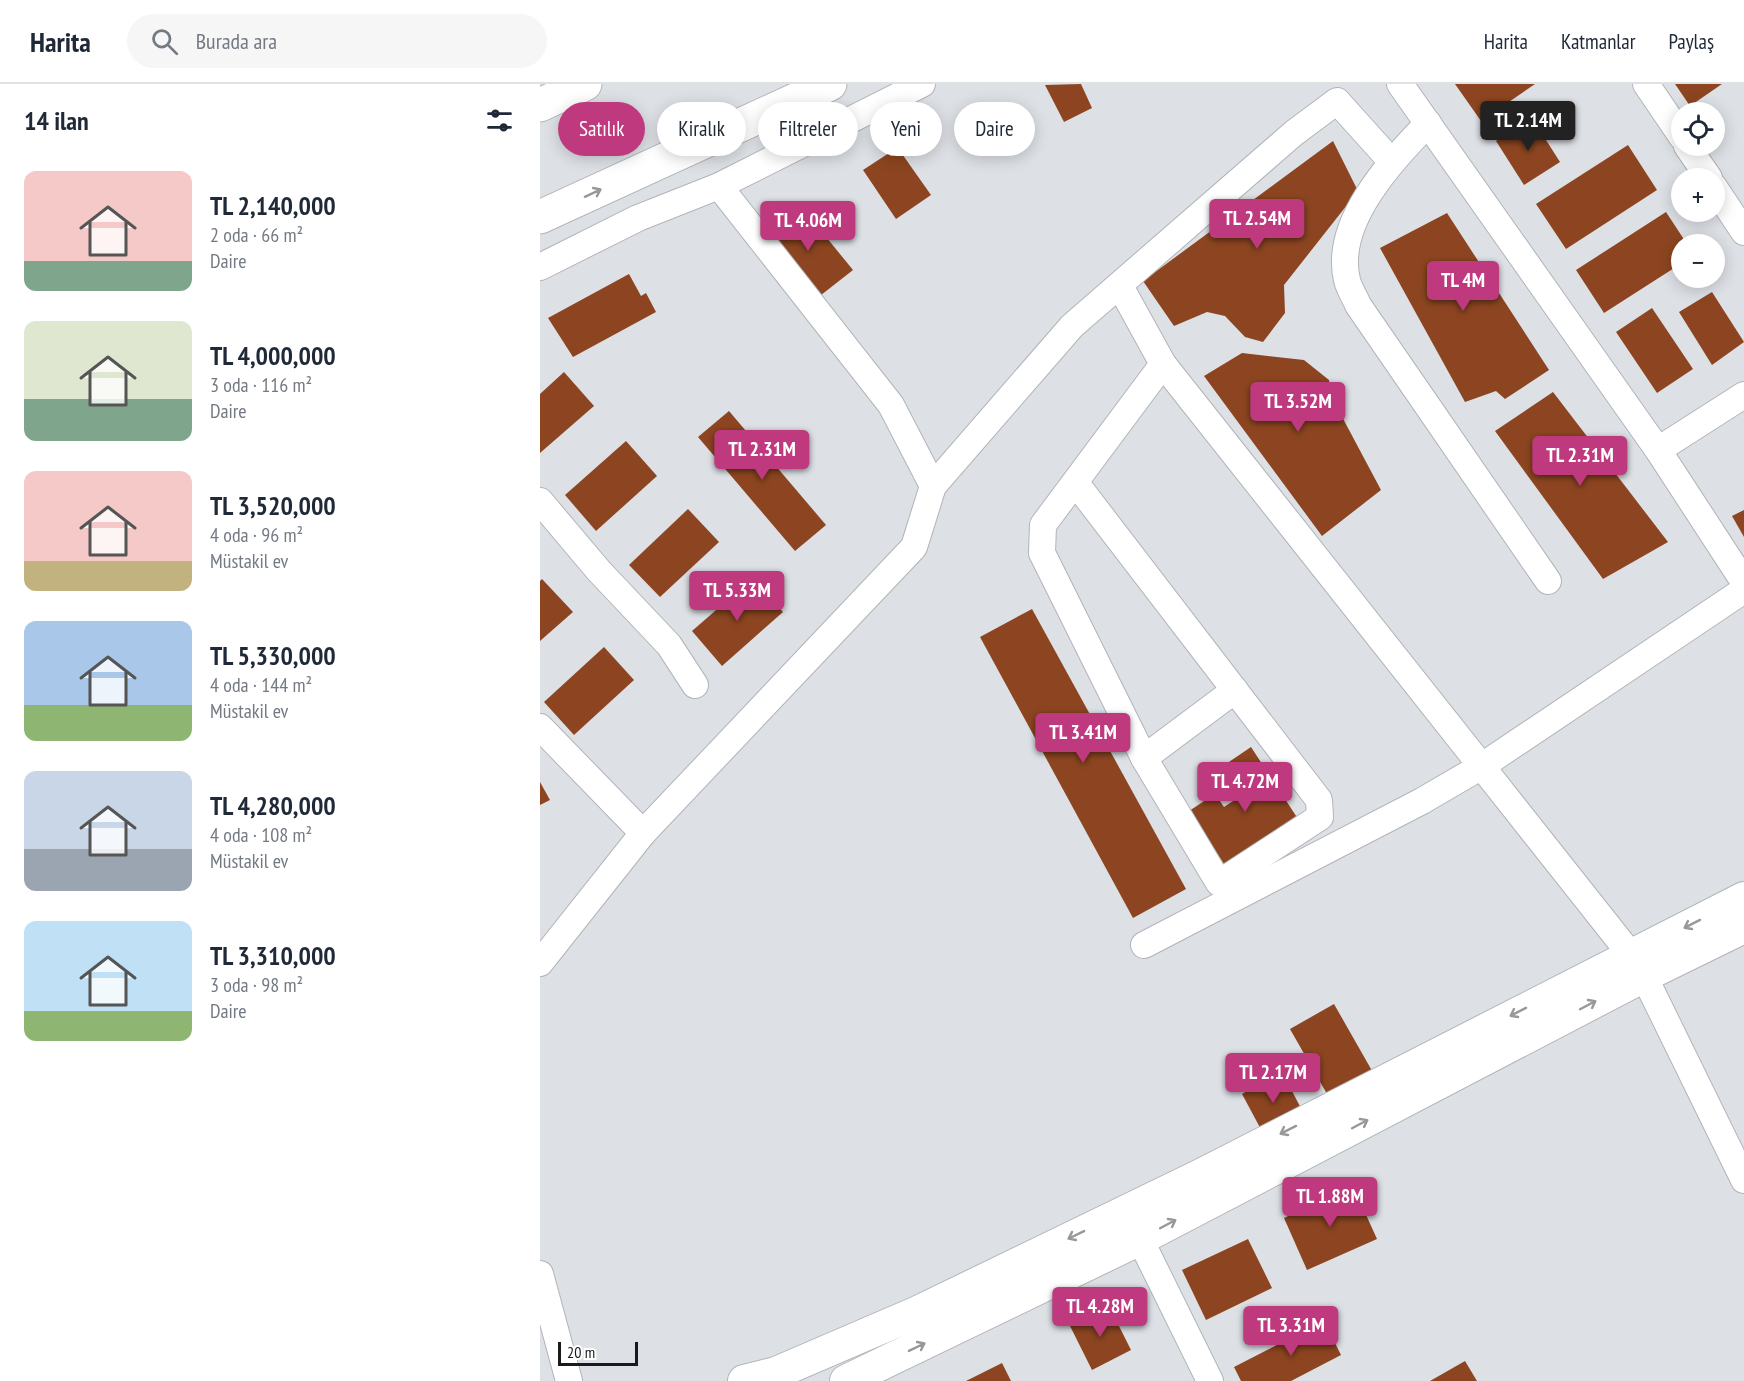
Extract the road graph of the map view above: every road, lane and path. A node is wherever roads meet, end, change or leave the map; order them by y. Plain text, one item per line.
1 (585, 84) edge
2 (830, 84) edge
3 (922, 84) edge
4 (1400, 84) edge
5 (1646, 84) edge
6 (540, 105) edge
7 (1671, 121) edge
8 (1428, 123) junction
9 (1392, 161) junction
10 (719, 186) junction
11 (1725, 204) edge
12 (540, 217) edge
13 (1744, 232) edge
14 (540, 267) edge
15 (1120, 286) junction
16 (1163, 364) junction
17 (1744, 395) edge
18 (1658, 450) junction
19 (1075, 482) junction
20 (933, 486) junction
21 (540, 501) edge
22 (1548, 581) dead end
23 (1744, 582) edge
24 (1744, 590) edge
25 (695, 685) dead end
26 (1235, 690) junction
27 (540, 727) edge
28 (1144, 758) junction
29 (1482, 766) junction
30 (643, 833) junction
31 (1744, 898) edge
32 (1744, 927) edge
33 (1144, 945) dead end
34 (540, 963) edge
35 (1637, 965) junction
36 (1744, 1179) edge
37 (1120, 1214) junction
38 (1140, 1239) junction
39 (540, 1274) edge
40 (865, 1377) edge
41 (569, 1381) edge
42 (744, 1381) edge
43 (1210, 1381) edge

1 - 6 highway
12 -> 2 highway
3 - 10 street
4 - 8 street
5 - 7 street
8 - 9 street
8 - 18 street
9 - 15 street
9 - 22 street
10 - 14 street
10 - 20 street
11 - 13 street
15 - 16 street
15 - 20 street
16 - 19 street
16 - 29 street
17 - 18 street
18 - 23 street
19 - 26 street
19 - 28 street
20 - 30 street
21 - 25 street
24 - 29 street
26 - 28 street
26 - 28 street
27 - 30 street
29 - 33 street
29 - 35 street
30 - 34 street
31 -> 35 main road
32 - 35 main road
35 - 36 street
35 -> 37 main road
38 -> 35 main road
37 - 38 street
37 -> 42 main road
40 -> 38 main road
38 - 43 street
39 - 41 street

